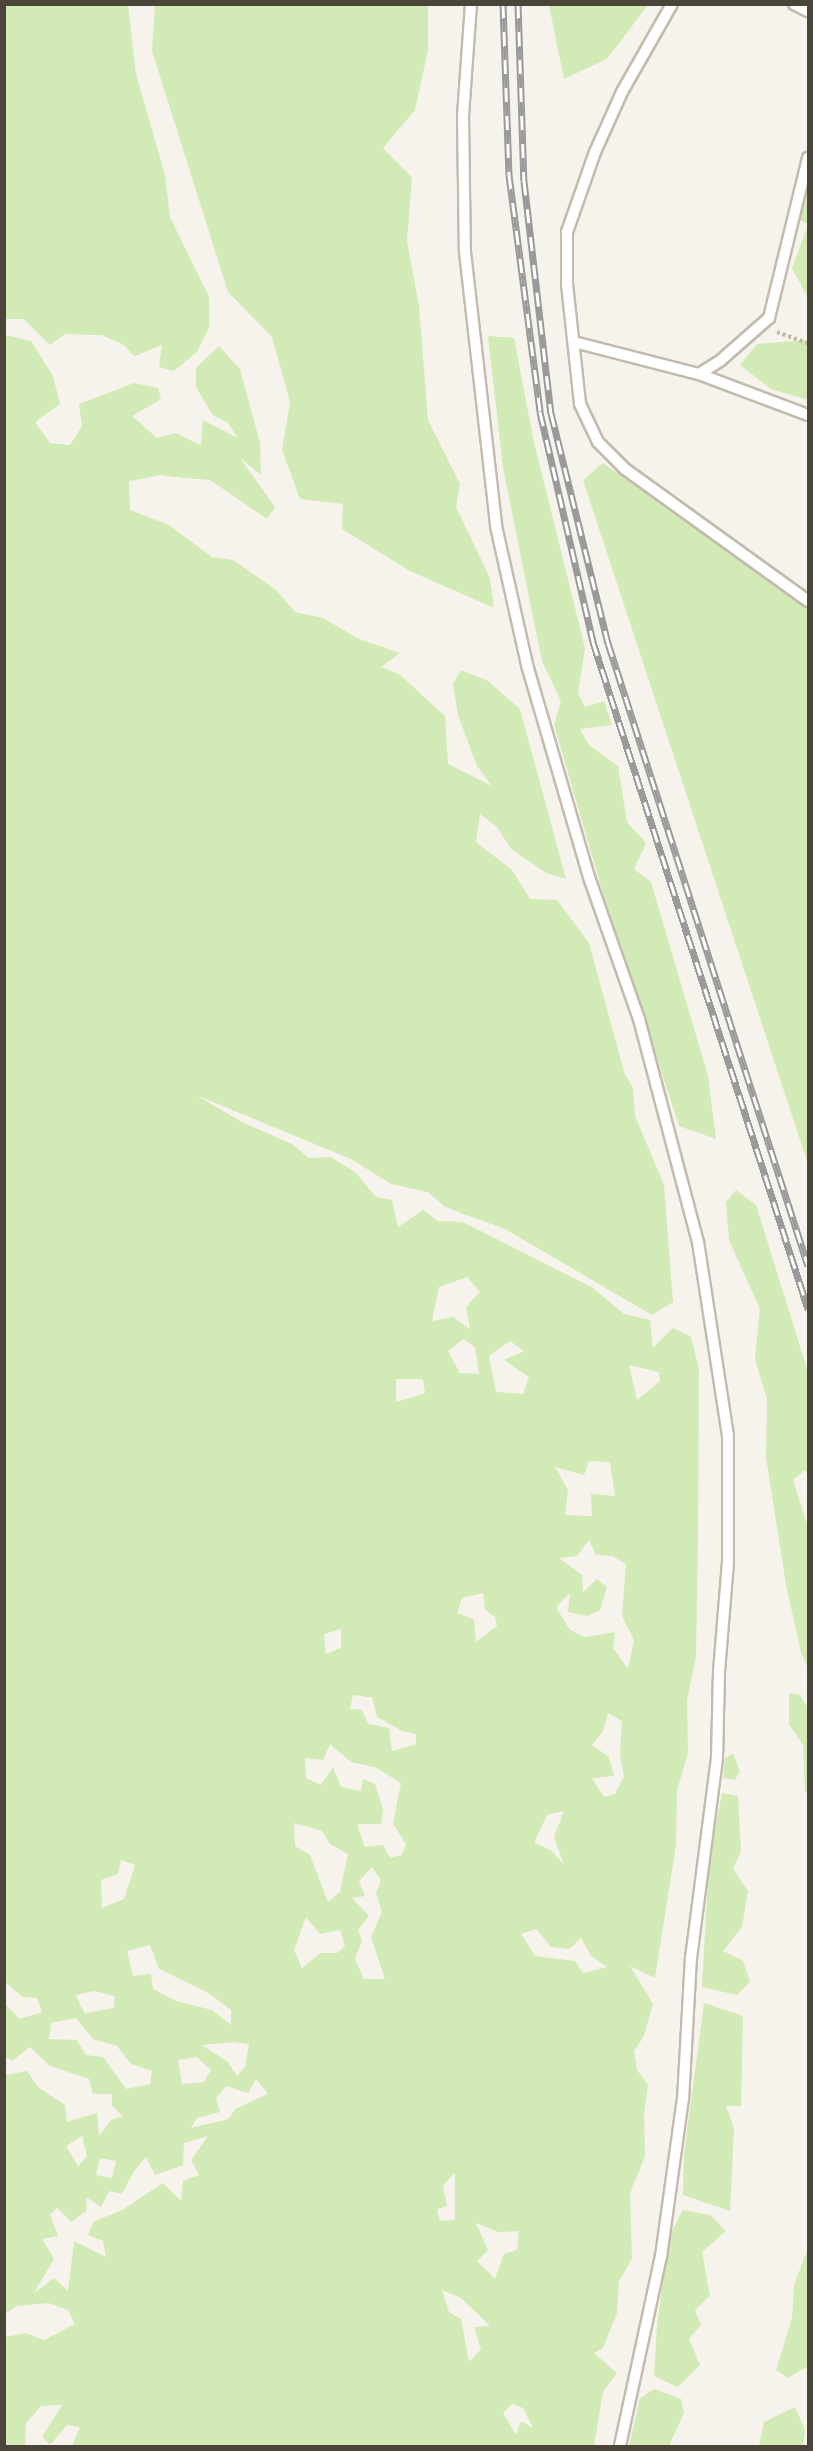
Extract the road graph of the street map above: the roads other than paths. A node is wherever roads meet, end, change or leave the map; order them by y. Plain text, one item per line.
1 (471, 4) edge
2 (672, 4) edge
3 (794, 4) edge
4 (808, 11) edge
5 (808, 158) edge
6 (574, 342) junction
7 (699, 374) junction
8 (808, 415) edge
9 (808, 601) edge
10 (620, 2446) edge

1 - 10 lane
2 - 6 lane
3 - 4 lane
5 - 7 lane
6 - 7 lane
6 - 9 lane
7 - 8 lane

